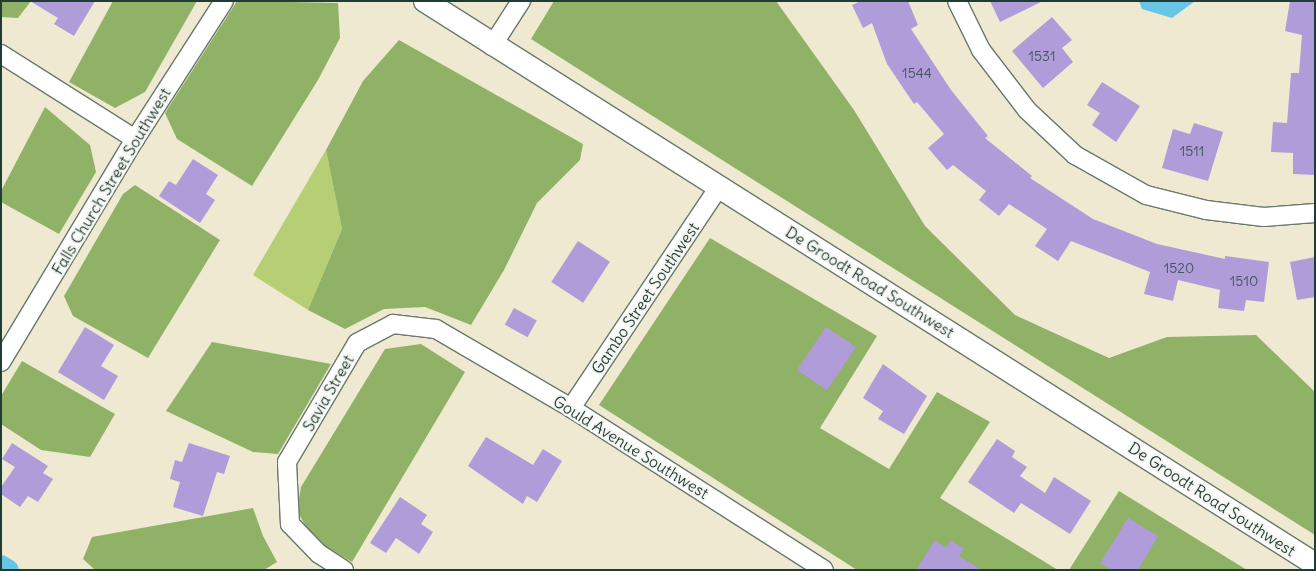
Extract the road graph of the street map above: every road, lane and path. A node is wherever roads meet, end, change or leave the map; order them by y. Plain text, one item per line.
1 (224, 1) edge
2 (425, 1) edge
3 (521, 1) edge
4 (957, 1) edge
5 (492, 46) junction
6 (1, 54) edge
7 (135, 139) junction
8 (718, 188) junction
9 (1315, 212) edge
10 (436, 330) joint
11 (2, 359) edge
12 (571, 408) junction
13 (1315, 564) edge
14 (344, 570) edge
15 (824, 570) edge

1 - 7 street, Falls Church Street Southwest
2 - 5 street, De Groodt Road Southwest
3 - 5 street
4 - 9 street
5 - 8 street, De Groodt Road Southwest
6 - 7 street
7 - 11 street, Falls Church Street Southwest
8 - 12 street, Gambo Street Southwest
8 - 13 street, De Groodt Road Southwest
10 - 12 street, Gould Avenue Southwest
10 - 14 street, Savia Street
12 - 15 street, Gould Avenue Southwest

